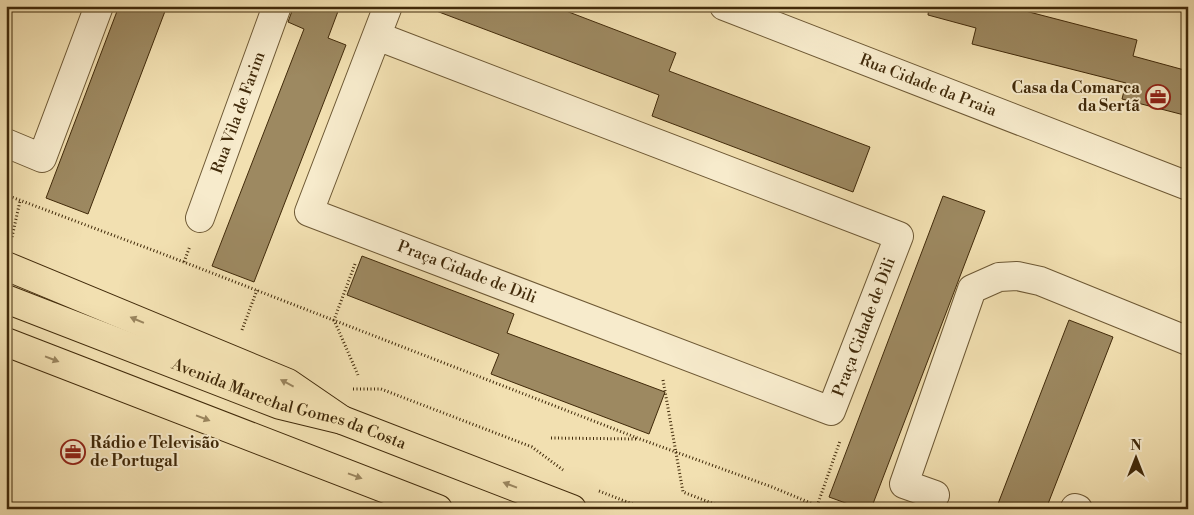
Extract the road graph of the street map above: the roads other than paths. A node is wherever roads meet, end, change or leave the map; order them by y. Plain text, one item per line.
1 (99, 6) edge
2 (277, 6) edge
3 (388, 6) edge
4 (724, 6) edge
5 (377, 36) junction
6 (6, 143) edge
7 (1188, 186) edge
8 (200, 218) dead end
9 (6, 266) edge
10 (6, 299) edge
11 (1188, 341) edge
12 (6, 342) edge
13 (342, 420) junction
14 (935, 495) dead end
15 (438, 509) edge
16 (572, 509) edge

1 - 6 street
2 - 8 street, Rua Vila de Farim
3 - 5 street, Praça Cidade de Dili
4 - 7 street, Rua Cidade da Praia
5 - 5 street, Praça Cidade de Dili
13 -> 9 main road
10 - 13 main road, Avenida Marechal Gomes da Costa
11 - 14 street
12 -> 15 main road
16 -> 13 main road, Avenida Marechal Gomes da Costa

